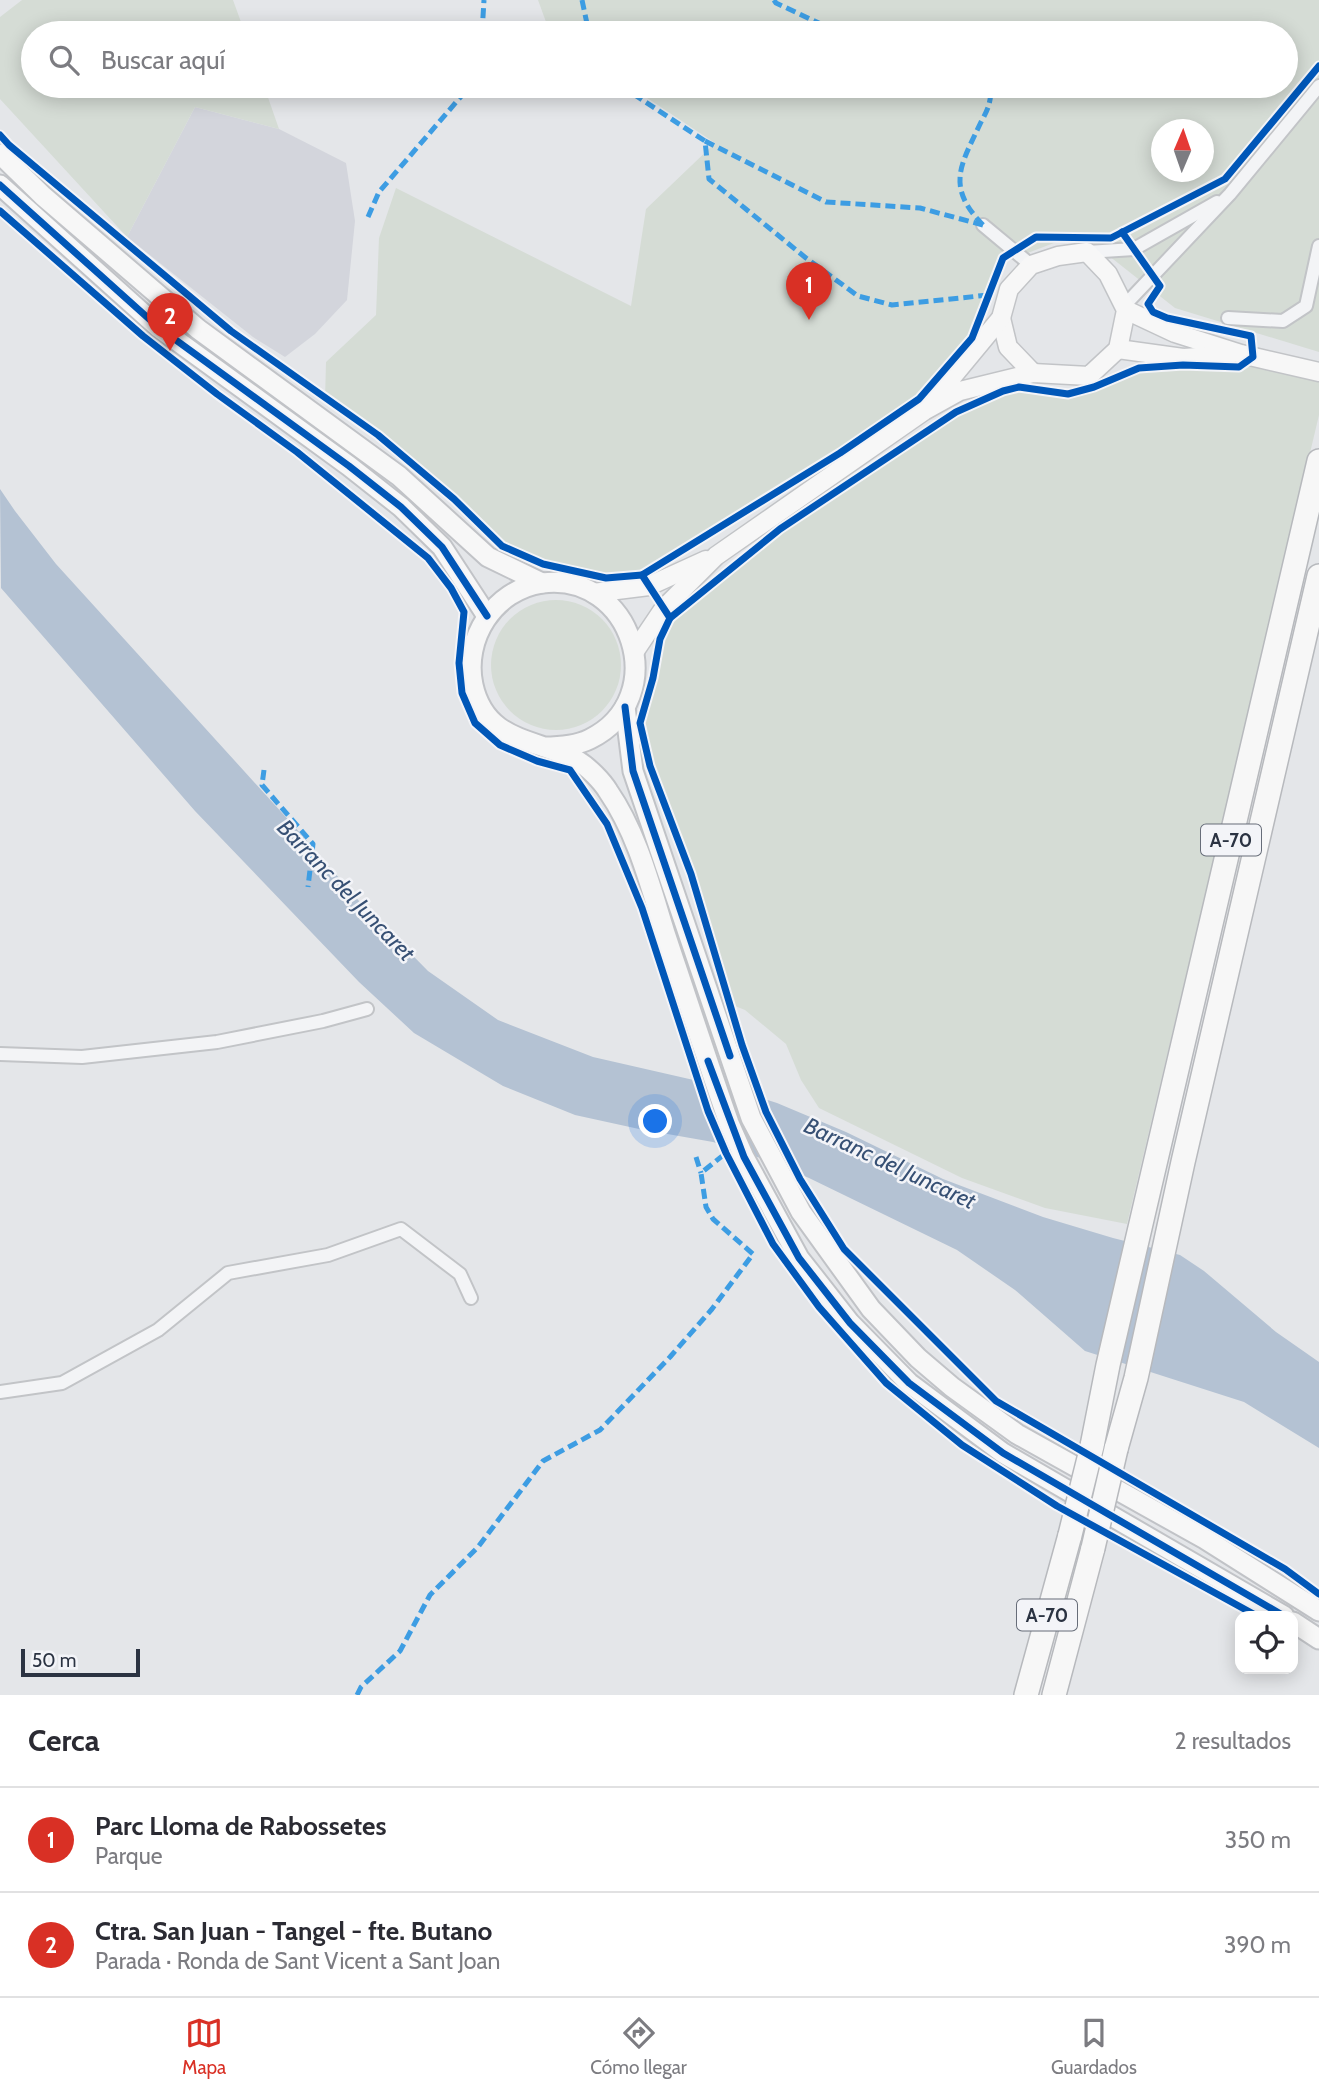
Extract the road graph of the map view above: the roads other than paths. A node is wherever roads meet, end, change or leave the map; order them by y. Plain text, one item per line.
1 (1319, 86) edge
2 (0, 154) edge
3 (0, 185) edge
4 (1230, 194) junction
5 (983, 225) dead end
6 (1319, 246) edge
7 (1087, 252) junction
8 (1031, 265) junction
9 (1125, 308) junction
10 (1001, 318) junction
11 (1228, 318) dead end
12 (1118, 349) junction
13 (1241, 354) junction
14 (1319, 372) edge
15 (1033, 373) junction
16 (924, 411) junction
17 (1319, 461) edge
18 (716, 556) junction
19 (1319, 576) edge
20 (542, 583) junction
21 (593, 593) junction
22 (487, 616) junction
23 (635, 651) junction
24 (625, 707) junction
25 (544, 747) junction
26 (367, 1009) dead end
27 (0, 1054) edge
28 (471, 1298) dead end
29 (0, 1392) edge
30 (1275, 1611) edge
31 (1319, 1611) edge
32 (1298, 1625) edge
33 (1319, 1639) edge
34 (1026, 1695) edge
35 (1054, 1695) edge

1 - 4 street
2 - 20 main road
3 - 22 main road
4 - 7 street
4 - 9 street
5 - 8 street
6 - 11 street
7 - 8 main road
7 - 9 main road
8 - 10 main road
9 - 12 main road
9 - 13 main road
10 - 15 main road
10 - 16 main road
12 - 13 main road
12 - 15 main road
13 - 14 main road
15 - 16 main road
16 - 18 main road
17 - 34 highway, A-70, bridge
18 - 21 main road
18 - 23 main road
19 - 35 highway, A-70, bridge
20 - 21 main road
20 - 22 main road
21 - 23 main road
22 - 25 main road
23 - 24 main road
24 - 25 main road
24 - 31 main road
25 - 30 main road
26 - 27 street
28 - 29 street
32 - 33 main road

